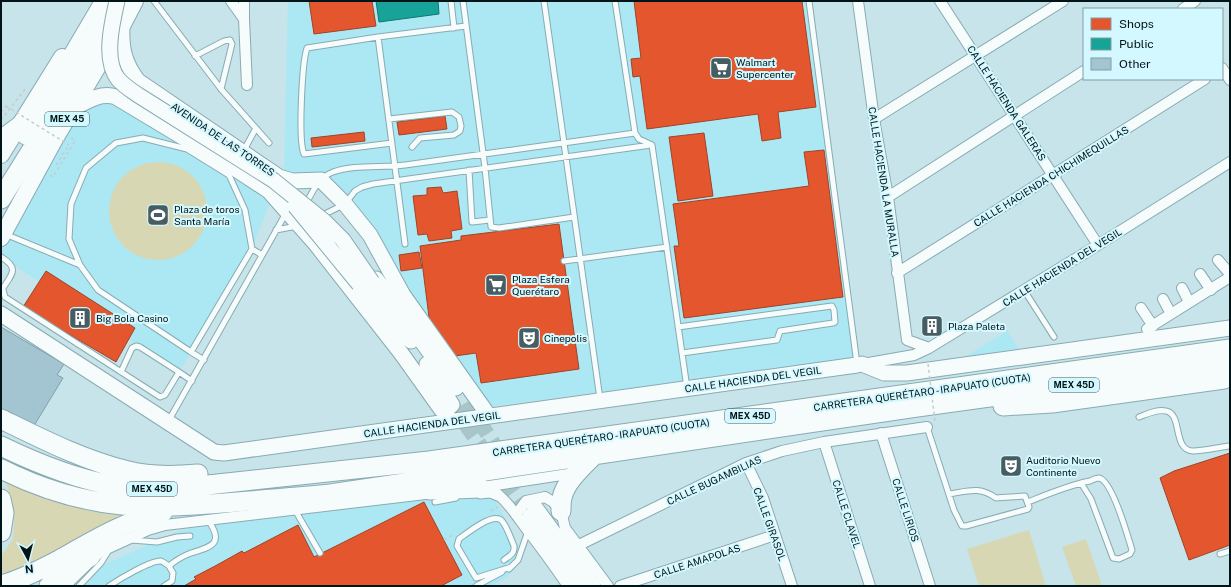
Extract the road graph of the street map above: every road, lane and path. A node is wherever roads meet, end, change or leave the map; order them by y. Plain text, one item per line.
1 (95, 1) edge
2 (104, 1) edge
3 (117, 1) edge
4 (125, 1) edge
5 (135, 1) edge
6 (154, 1) edge
7 (231, 1) edge
8 (244, 1) edge
9 (451, 1) edge
10 (544, 1) edge
11 (615, 1) edge
12 (809, 1) edge
13 (858, 1) edge
14 (940, 1) edge
15 (1063, 1) edge
16 (1195, 1) edge
17 (463, 3) edge
18 (1182, 7) edge
19 (244, 19) junction
20 (122, 26) junction
21 (466, 26) junction
22 (454, 28) junction
23 (80, 30) junction
24 (378, 37) junction
25 (195, 56) junction
26 (977, 56) junction
27 (1223, 70) edge
28 (1083, 72) edge
29 (1203, 80) edge
30 (1230, 80) edge
31 (247, 85) dead end
32 (221, 89) junction
33 (36, 97) junction
34 (74, 108) junction
35 (1, 112) edge
36 (1015, 115) junction
37 (389, 119) junction
38 (874, 119) junction
39 (1, 120) edge
40 (256, 128) junction
41 (59, 131) junction
42 (634, 133) junction
43 (27, 135) junction
44 (1, 140) edge
45 (269, 143) dead end
46 (392, 143) junction
47 (563, 143) junction
48 (652, 145) junction
49 (412, 147) dead end
50 (243, 153) junction
51 (483, 154) junction
52 (1, 155) edge
53 (565, 156) junction
54 (1230, 162) edge
55 (395, 166) junction
56 (485, 168) junction
57 (469, 170) junction
58 (231, 171) junction
59 (1, 175) edge
60 (1054, 175) junction
61 (276, 179) junction
62 (321, 180) junction
63 (396, 180) junction
64 (888, 197) junction
65 (1, 199) edge
66 (345, 204) junction
67 (287, 210) junction
68 (574, 217) junction
69 (355, 218) junction
70 (490, 220) junction
71 (300, 225) junction
72 (276, 230) junction
73 (2, 236) edge
74 (404, 244) dead end
75 (1098, 245) junction
76 (667, 247) junction
77 (252, 249) junction
78 (262, 255) junction
79 (1, 257) edge
80 (580, 260) junction
81 (1218, 260) dead end
82 (564, 261) dead end
83 (80, 265) junction
84 (898, 273) junction
85 (1200, 274) dead end
86 (1230, 275) edge
87 (369, 282) junction
88 (1182, 288) dead end
89 (1024, 290) junction
90 (1211, 290) junction
91 (1163, 299) dead end
92 (1189, 302) junction
93 (1141, 308) dead end
94 (1, 314) edge
95 (1171, 314) junction
96 (406, 320) junction
97 (678, 327) junction
98 (1230, 328) edge
99 (1054, 338) dead end
100 (406, 347) junction
101 (929, 348) junction
102 (1230, 348) edge
103 (191, 352) junction
104 (682, 353) junction
105 (204, 360) junction
106 (860, 364) junction
107 (928, 364) dead end
108 (121, 372) junction
109 (179, 372) junction
110 (1228, 376) edge
111 (192, 381) junction
112 (687, 389) junction
113 (600, 400) junction
114 (458, 403) junction
115 (488, 416) junction
116 (1139, 416) dead end
117 (1, 419) edge
118 (452, 421) junction
119 (168, 422) junction
120 (931, 424) junction
121 (881, 433) junction
122 (824, 442) junction
123 (1, 446) edge
124 (1230, 446) edge
125 (594, 454) junction
126 (429, 461) junction
127 (746, 463) junction
128 (1, 469) edge
129 (576, 473) junction
130 (1081, 483) junction
131 (481, 490) junction
132 (330, 494) junction
133 (949, 494) junction
134 (459, 498) dead end
135 (1, 499) edge
136 (435, 502) dead end
137 (506, 502) junction
138 (1028, 502) junction
139 (295, 510) junction
140 (526, 511) junction
141 (561, 511) junction
142 (203, 512) junction
143 (528, 531) junction
144 (1, 532) edge
145 (775, 535) junction
146 (190, 536) dead end
147 (128, 540) junction
148 (579, 546) junction
149 (106, 550) junction
150 (1230, 551) edge
151 (320, 553) dead end
152 (1220, 554) dead end
153 (504, 560) dead end
154 (48, 566) junction
155 (169, 566) junction
156 (511, 567) junction
157 (1, 585) edge
158 (35, 586) edge
159 (49, 586) edge
160 (65, 586) edge
161 (79, 586) edge
162 (109, 586) edge
163 (164, 586) edge
164 (476, 586) edge
165 (568, 586) edge
166 (577, 586) edge
167 (593, 586) edge
168 (608, 586) edge
169 (620, 586) edge
170 (792, 586) edge
171 (870, 586) edge
172 (930, 586) edge

1 - 23 main road
2 - 23 main road, MEX 45
2 - 43 highway, MEX 45
3 - 61 street, bridge
4 - 43 highway, MEX 45
4 - 87 street
5 - 20 main road, MEX 45
6 - 25 lane
7 - 19 street
8 - 19 street
9 - 22 lane
10 - 47 lane
11 - 42 lane
12 - 106 lane
13 - 38 street, CALLE HACIENDA LA MURALLA
14 - 26 street, CALLE HACIENDA GALERAS
15 - 26 street
16 - 18 street
17 - 21 lane
19 - 31 street
20 - 34 main road, MEX 45
20 - 50 street, AVENIDA DE LAS TORRES
21 - 22 lane
21 - 51 lane
22 - 24 lane
23 - 33 main road, MEX 45
24 - 37 lane
24 - 46 lane
25 - 32 lane
25 - 32 lane
26 - 36 street, CALLE HACIENDA GALERAS
26 - 38 street
27 - 30 street
28 - 36 street
29 - 60 street, CALLE HACIENDA CHICHIMEQUILLAS
32 - 40 lane
33 - 39 path
33 - 43 main road, MEX 45
34 - 41 main road, MEX 45
34 - 58 street, AVENIDA DE LAS TORRES
35 - 41 path, bridge
36 - 60 street, CALLE HACIENDA GALERAS
36 - 64 street
37 - 46 lane
37 - 49 lane
38 - 64 street, CALLE HACIENDA LA MURALLA
40 - 45 lane
40 - 50 lane
41 - 73 main road, MEX 45
42 - 47 lane
42 - 48 lane
43 - 44 highway
43 - 52 main road, MEX 45
43 - 59 highway, MEX 45
43 - 65 highway, MEX 45
46 - 55 lane
47 - 51 lane
47 - 53 lane
48 - 53 lane
48 - 76 lane
50 - 61 street, AVENIDA DE LAS TORRES
51 - 55 lane
51 - 56 lane
53 - 56 lane
53 - 68 lane
54 - 75 street, CALLE HACIENDA DEL VEGIL
55 - 62 lane
55 - 63 lane
56 - 57 lane
56 - 70 lane
57 - 63 lane
57 - 70 lane
58 - 67 street, AVENIDA DE LAS TORRES
58 - 77 lane
58 - 83 lane
60 - 75 street, CALLE HACIENDA GALERAS
60 - 84 street, CALLE HACIENDA CHICHIMEQUILLAS
61 - 62 street, AVENIDA DE LAS TORRES
61 - 67 street
61 - 87 street, bridge
62 - 66 street
62 - 71 lane
63 - 66 lane
63 - 74 lane
64 - 84 street, CALLE HACIENDA LA MURALLA
66 - 69 street
66 - 71 lane
67 - 71 street, AVENIDA DE LAS TORRES
67 - 72 lane
68 - 70 lane
68 - 80 lane
69 - 96 street
69 - 114 street
71 - 72 lane
71 - 100 street
72 - 78 lane
73 - 83 lane
75 - 89 street, CALLE HACIENDA DEL VEGIL
76 - 80 lane
76 - 97 lane
77 - 78 lane
77 - 103 lane
78 - 105 lane
79 - 108 lane
80 - 82 lane
80 - 113 lane
81 - 86 street
83 - 103 lane
84 - 101 street, CALLE HACIENDA LA MURALLA
85 - 90 street
86 - 90 street
87 - 96 street
87 - 100 street
88 - 92 street
89 - 99 lane
89 - 101 street, CALLE HACIENDA DEL VEGIL
90 - 92 street
91 - 95 street
92 - 95 street
93 - 95 street
94 - 119 street
96 - 114 street
97 - 104 lane
97 - 104 lane
98 - 106 street
100 - 114 street
101 - 106 street, CALLE HACIENDA DEL VEGIL
102 - 126 highway, CARRETERA QUERÉTARO - IRAPUATO (CUOTA) / MEX 45D
103 - 105 lane
104 - 112 lane
105 - 111 lane
106 - 112 street, CALLE HACIENDA DEL VEGIL
107 - 120 path, bridge
108 - 109 lane
108 - 109 lane
109 - 111 lane
110 - 125 highway, CARRETERA QUERÉTARO - IRAPUATO (CUOTA) / MEX 45D
111 - 119 lane
112 - 113 street, CALLE HACIENDA DEL VEGIL
113 - 115 street, CALLE HACIENDA DEL VEGIL
114 - 115 street
114 - 118 street
115 - 118 street, CALLE HACIENDA DEL VEGIL
116 - 124 lane
117 - 126 highway
118 - 119 street, CALLE HACIENDA DEL VEGIL
120 - 121 street, CALLE BUGAMBILIAS
120 - 133 lane
121 - 122 street, CALLE BUGAMBILIAS
121 - 172 street, CALLE LIRIOS
122 - 127 street, CALLE BUGAMBILIAS
122 - 171 street, CALLE CLAVEL
123 - 126 highway, CARRETERA QUERÉTARO - IRAPUATO (CUOTA) / MEX 45D
125 - 129 highway
125 - 132 highway, CARRETERA QUERÉTARO - IRAPUATO (CUOTA) / MEX 45D
127 - 145 street, CALLE GIRASOL
127 - 148 street, CALLE BUGAMBILIAS
128 - 142 highway, CARRETERA QUERÉTARO - IRAPUATO (CUOTA) / MEX 45D
129 - 131 street
129 - 141 highway
130 - 130 lane
130 - 138 lane
131 - 132 highway
131 - 137 lane
131 - 137 street
131 - 139 street
132 - 142 highway, CARRETERA QUERÉTARO - IRAPUATO (CUOTA) / MEX 45D
133 - 138 lane
133 - 138 lane
134 - 136 lane
135 - 144 highway
137 - 140 street
139 - 142 street
139 - 151 lane
140 - 141 street
140 - 143 street
140 - 166 street
140 - 167 street
141 - 148 street
142 - 147 street
142 - 154 highway
142 - 155 lane
143 - 156 lane
143 - 165 street
145 - 169 street, CALLE AMAPOLAS
145 - 170 street, CALLE GIRASOL
146 - 147 lane
147 - 149 street
148 - 168 street
149 - 159 highway
149 - 160 street
149 - 161 lane
150 - 152 lane
153 - 156 lane
154 - 157 highway
154 - 158 highway
155 - 162 lane
155 - 163 lane
156 - 164 lane

